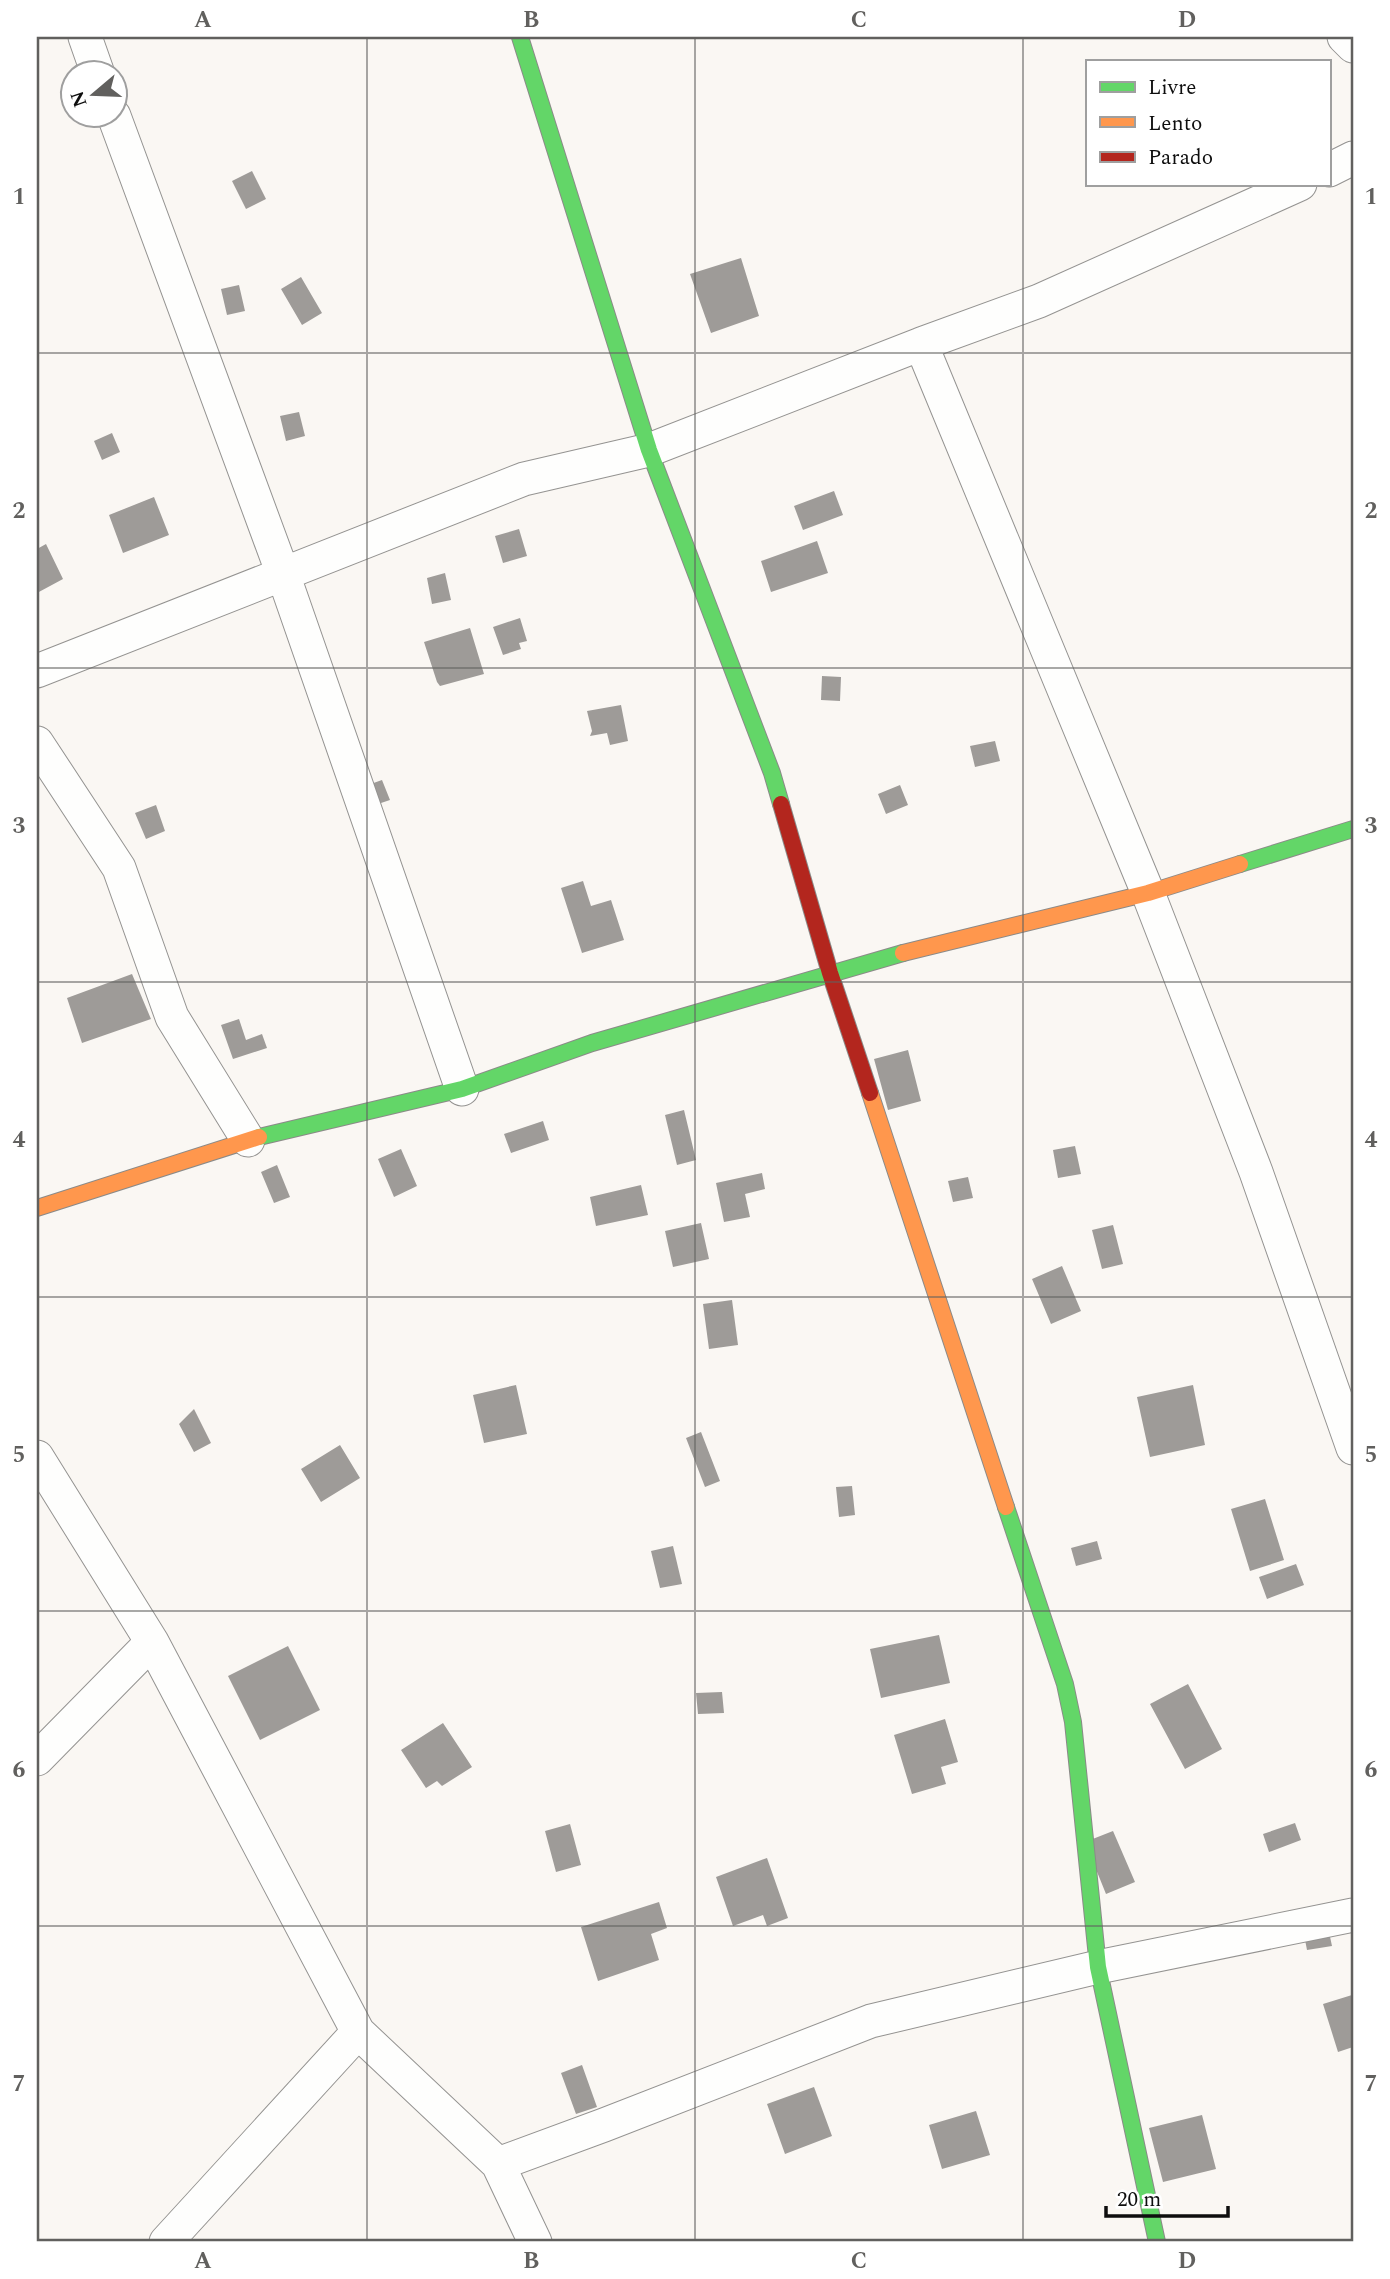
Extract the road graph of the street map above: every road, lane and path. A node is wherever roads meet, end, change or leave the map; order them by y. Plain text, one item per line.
1 (85, 37) edge
2 (520, 37) edge
3 (1345, 37) edge
4 (1353, 46) edge
5 (93, 60) edge
6 (119, 130) edge
7 (1353, 158) edge
8 (1330, 170) edge
9 (1296, 186) edge
10 (921, 344) junction
11 (649, 450) junction
12 (283, 574) junction
13 (37, 671) edge
14 (37, 743) edge
15 (1353, 829) edge
16 (1148, 893) junction
17 (830, 973) junction
18 (462, 1089) junction
19 (248, 1140) junction
20 (37, 1208) edge
21 (1353, 1448) edge
22 (37, 1457) edge
23 (152, 1642) junction
24 (37, 1759) edge
25 (1353, 1915) edge
26 (1098, 1967) junction
27 (358, 2032) junction
28 (498, 2164) junction
29 (166, 2242) edge
30 (534, 2242) edge
31 (1157, 2242) edge

1 - 5 street
2 - 11 street
3 - 4 street
6 - 12 street
7 - 8 street
9 - 10 street
10 - 11 street
10 - 16 street
11 - 12 street
11 - 17 street
12 - 13 street
12 - 18 street
14 - 19 street
15 - 16 street
16 - 17 street
16 - 21 street
17 - 18 street
17 - 26 street
18 - 19 street
19 - 20 street
22 - 23 street
23 - 24 street
23 - 27 street
25 - 26 street
26 - 28 street
26 - 31 street
27 - 28 street
27 - 29 street
28 - 30 street

